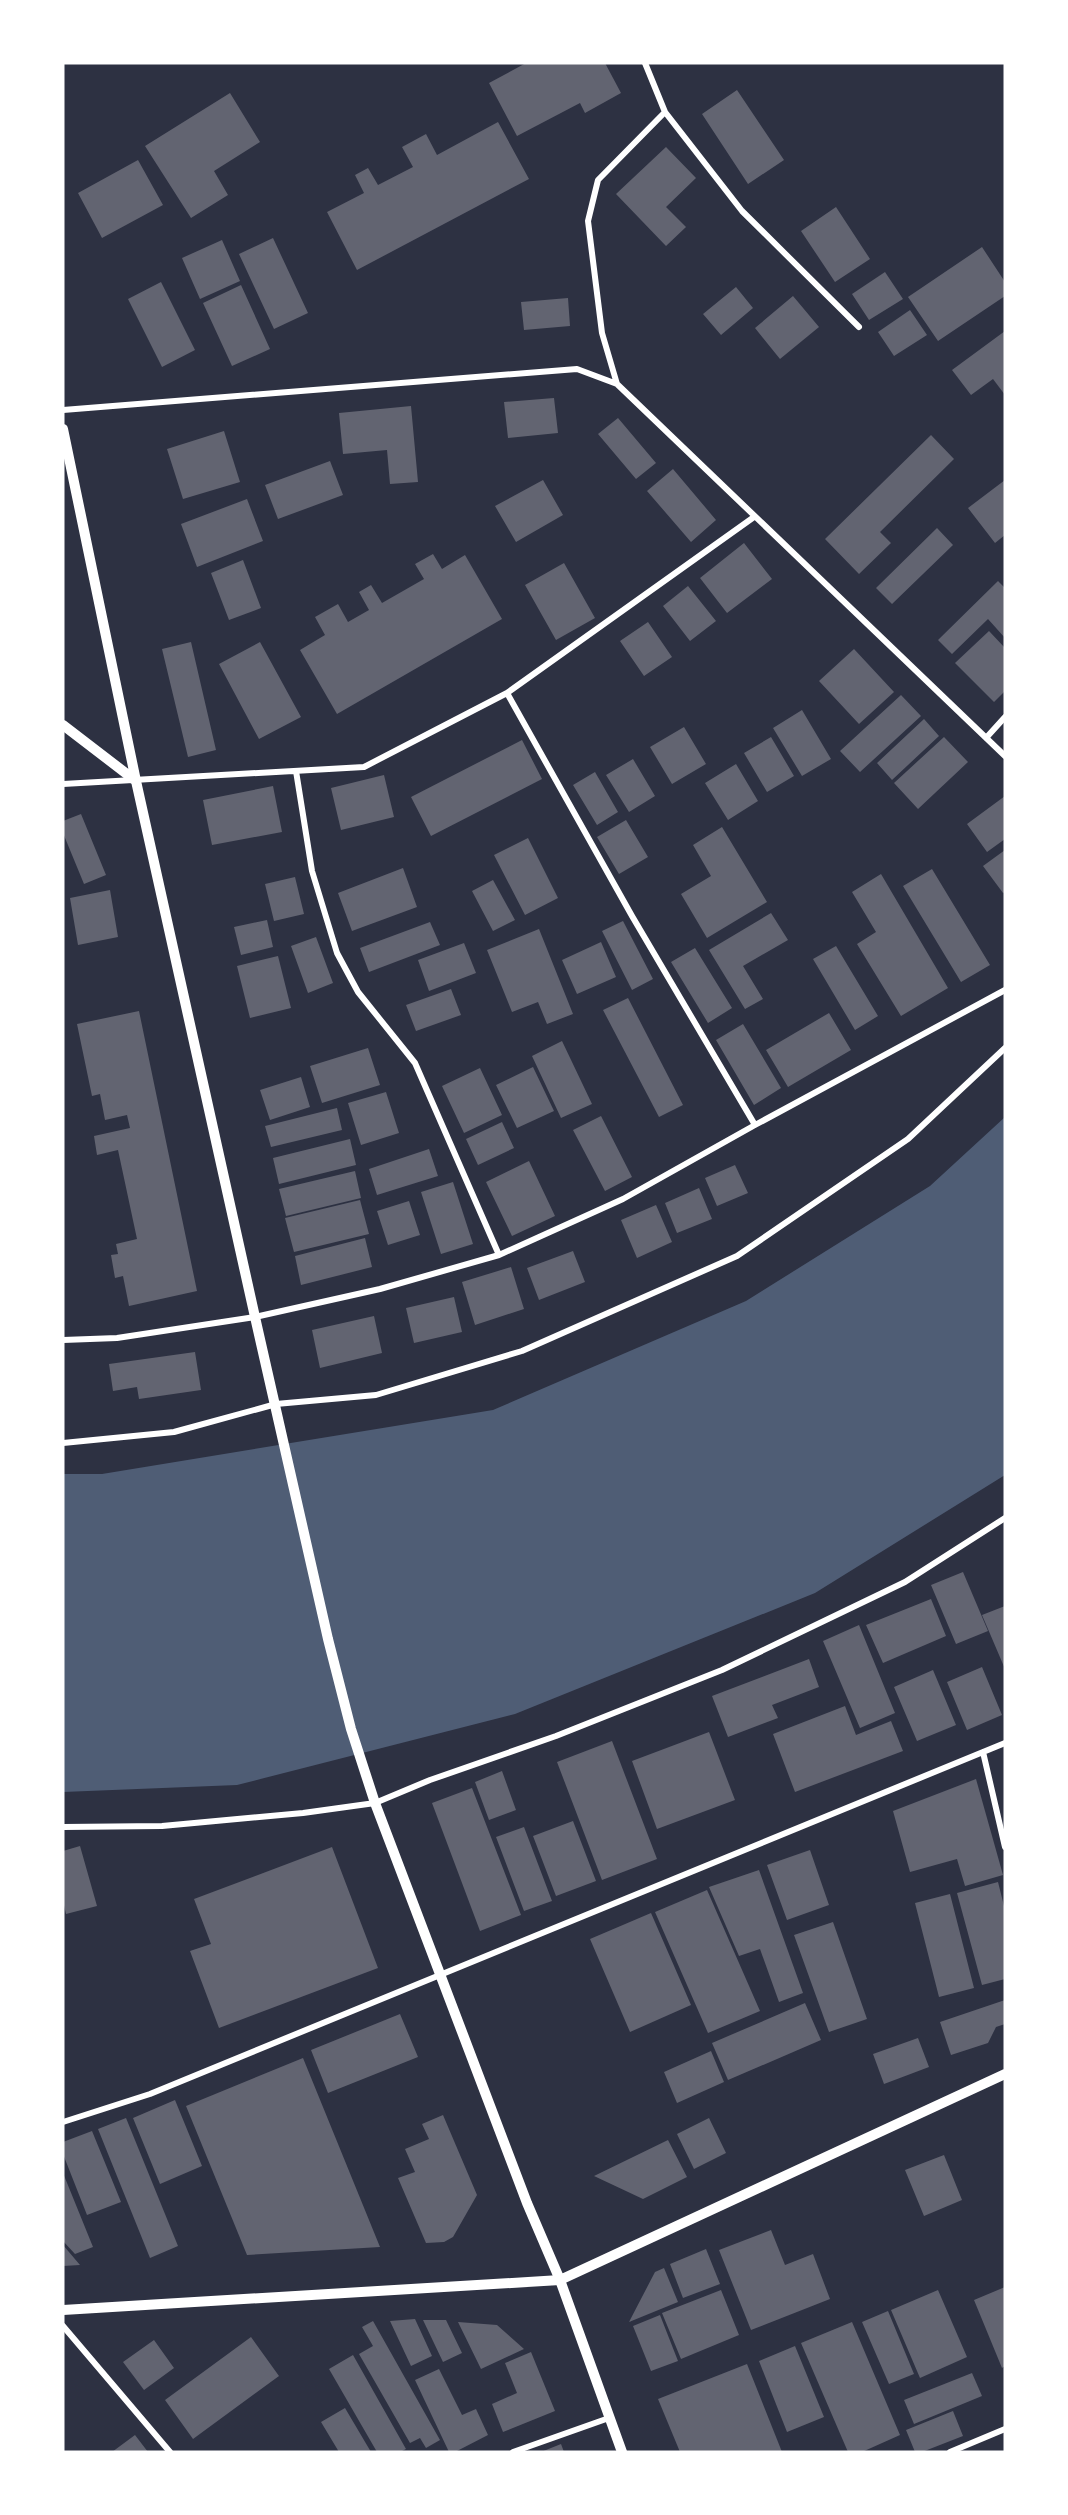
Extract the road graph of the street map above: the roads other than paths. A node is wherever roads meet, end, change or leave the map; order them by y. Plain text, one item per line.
1 (645, 63) edge
2 (665, 112) junction
3 (859, 327) dead end
4 (617, 384) junction
5 (63, 411) edge
6 (63, 429) edge
7 (754, 517) junction
8 (507, 693) junction
9 (1005, 717) edge
10 (63, 725) edge
11 (986, 738) junction
12 (1005, 756) edge
13 (296, 771) junction
14 (136, 781) junction
15 (63, 784) edge
16 (1005, 990) edge
17 (1005, 1048) edge
18 (755, 1125) junction
19 (499, 1255) junction
20 (255, 1317) junction
21 (63, 1341) edge
22 (276, 1404) junction
23 (63, 1443) edge
24 (1005, 1518) edge
25 (1005, 1743) edge
26 (983, 1752) junction
27 (375, 1803) junction
28 (63, 1827) edge
29 (1005, 1847) edge
30 (440, 1976) junction
31 (1005, 2074) edge
32 (63, 2122) edge
33 (560, 2280) junction
34 (63, 2310) edge
35 (63, 2326) edge
36 (609, 2418) junction
37 (1005, 2429) edge
38 (170, 2452) edge
39 (513, 2452) edge
40 (622, 2452) edge
41 (950, 2452) edge

1 - 2 street
2 - 3 street
2 - 4 street
4 - 5 street
4 - 7 street
6 - 14 street
7 - 8 street
7 - 11 street
8 - 13 street
8 - 18 street
9 - 11 street
10 - 14 street
11 - 12 street
13 - 14 street
13 - 19 street
14 - 15 street
14 - 20 street
16 - 18 street
17 - 22 street
18 - 19 street
19 - 20 street
20 - 21 street
20 - 22 street
22 - 23 street
22 - 27 street
24 - 27 street
25 - 26 street
26 - 29 street
26 - 30 street
27 - 28 street
27 - 30 street
30 - 32 street
30 - 33 street
31 - 33 street
33 - 34 street
33 - 36 street
35 - 38 street
36 - 39 street
36 - 40 street
37 - 41 street

